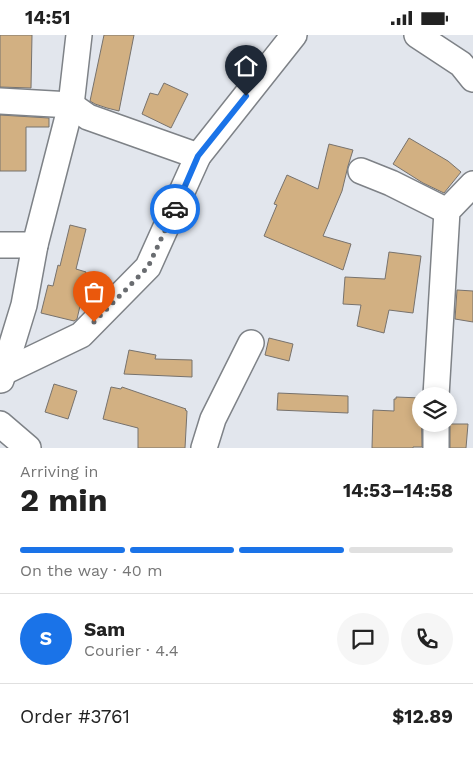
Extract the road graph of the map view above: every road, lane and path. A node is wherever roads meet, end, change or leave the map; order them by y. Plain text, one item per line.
1 (79, 35) edge
2 (294, 35) edge
3 (417, 35) edge
4 (469, 64) edge
5 (0, 101) edge
6 (70, 105) junction
7 (198, 156) junction
8 (361, 171) dead end
9 (473, 184) edge
10 (447, 211) junction
11 (0, 245) edge
12 (35, 245) junction
13 (251, 343) dead end
14 (2, 377) edge
15 (437, 387) edge
16 (0, 424) edge
17 (436, 432) edge
18 (28, 448) edge
19 (204, 448) edge
20 (436, 448) edge

1 - 6 street
2 - 7 street
3 - 4 street
5 - 6 street
6 - 7 street
6 - 12 street
7 - 14 street
8 - 10 street
9 - 10 street
10 - 15 street
11 - 12 street
12 - 14 street
13 - 19 street
16 - 18 street
17 - 20 street

